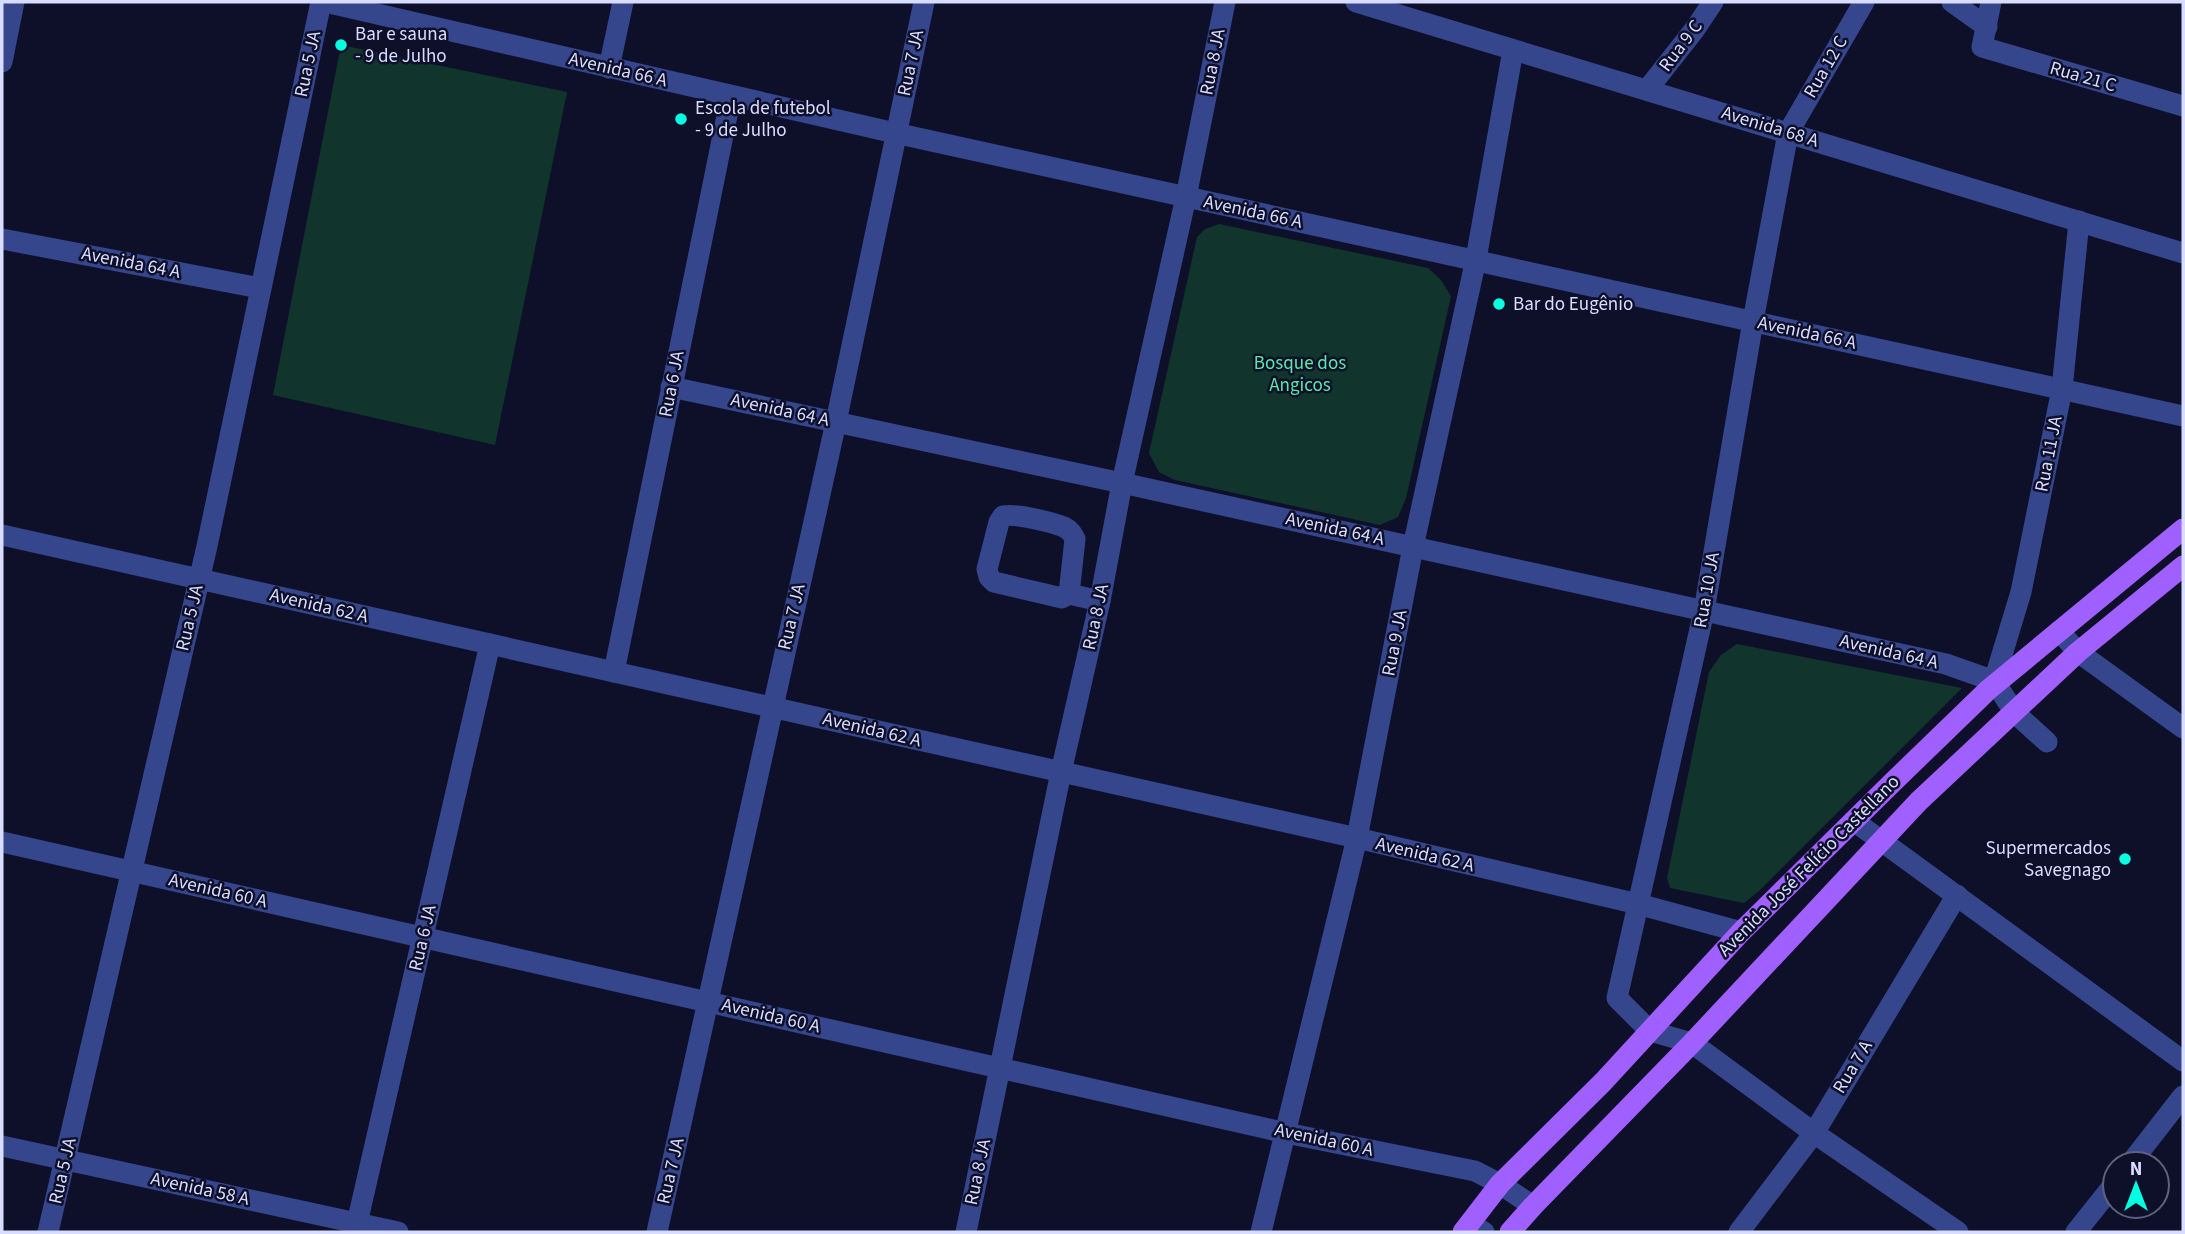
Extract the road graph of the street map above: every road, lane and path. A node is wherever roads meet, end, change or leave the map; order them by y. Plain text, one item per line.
1 (14, 2) edge
2 (323, 2) edge
3 (623, 2) edge
4 (924, 2) edge
5 (1225, 2) edge
6 (1356, 2) edge
7 (1713, 2) edge
8 (1864, 2) edge
9 (1952, 2) edge
10 (1991, 2) edge
11 (1984, 37) junction
12 (1513, 50) junction
13 (2, 62) edge
14 (609, 68) junction
15 (1647, 90) junction
16 (731, 96) junction
17 (2183, 106) edge
18 (895, 133) junction
19 (1788, 133) junction
20 (1186, 197) junction
21 (2079, 221) junction
22 (2, 239) edge
23 (2183, 253) edge
24 (1476, 259) junction
25 (260, 288) junction
26 (1752, 321) junction
27 (671, 387) junction
28 (2062, 389) junction
29 (2183, 416) edge
30 (836, 422) junction
31 (1122, 483) junction
32 (2183, 529) edge
33 (2, 535) edge
34 (1413, 547) junction
35 (2183, 566) edge
36 (199, 579) junction
37 (1069, 594) junction
38 (1100, 601) junction
39 (1704, 611) junction
40 (2059, 631) junction
41 (490, 645) junction
42 (2078, 652) junction
43 (614, 672) junction
44 (1995, 682) junction
45 (771, 708) junction
46 (2015, 713) junction
47 (2183, 728) edge
48 (2047, 742) dead end
49 (1061, 772) junction
50 (1854, 821) junction
51 (1357, 838) junction
52 (1882, 840) junction
53 (2, 842) edge
54 (132, 871) junction
55 (1957, 895) junction
56 (1638, 904) junction
57 (1741, 932) junction
58 (423, 937) junction
59 (707, 1002) junction
60 (1650, 1031) junction
61 (1692, 1043) junction
62 (2183, 1061) edge
63 (1000, 1068) junction
64 (2183, 1096) edge
65 (1286, 1133) junction
66 (1814, 1133) junction
67 (2, 1146) edge
68 (2141, 1150) edge
69 (65, 1160) junction
70 (1500, 1184) junction
71 (2101, 1201) edge
72 (1533, 1206) junction
73 (356, 1228) edge
74 (1472, 1229) edge
75 (48, 1232) edge
76 (398, 1232) edge
77 (657, 1232) edge
78 (965, 1232) edge
79 (1261, 1232) edge
80 (1510, 1232) edge
81 (1738, 1232) edge
82 (1958, 1232) edge
83 (2076, 1232) edge

1 - 13 street
2 - 14 street, Avenida 66 A
2 - 25 street, Rua 5 JA
3 - 14 street
4 - 18 street, Rua 7 JA
5 - 20 street, Rua 8 JA
6 - 12 street, Avenida 68 A
7 - 15 street, Rua 9 C
8 - 19 street, Rua 12 C
9 - 11 street, Rua 21 C
10 - 11 street
11 - 17 street, Rua 21 C
12 - 15 street, Avenida 68 A
12 - 24 street, Rua 9 JA
14 - 16 street, Avenida 66 A
15 - 19 street, Avenida 68 A
16 - 18 street, Avenida 66 A
16 - 27 street, Rua 6 JA
18 - 20 street, Avenida 66 A
18 - 30 street, Rua 7 JA
19 - 21 street, Avenida 68 A
19 - 26 street, Rua 10 JA
20 - 24 street, Avenida 66 A
20 - 31 street, Rua 8 JA
21 - 23 street, Avenida 68 A
21 - 28 street, Rua 11 JA
22 - 25 street, Avenida 64 A
24 - 26 street, Avenida 66 A
24 - 34 street, Rua 9 JA
25 - 36 street, Rua 5 JA
26 - 28 street, Avenida 66 A
26 - 39 street, Rua 10 JA
27 - 30 street, Avenida 64 A
27 - 43 street, Rua 6 JA
28 - 29 street, Avenida 66 A
28 - 44 street, Rua 11 JA
30 - 31 street, Avenida 64 A
30 - 45 street, Rua 7 JA
31 - 34 street, Avenida 64 A
31 - 38 street, Rua 8 JA
32 - 40 main road, Avenida José Felício Castellano
33 - 36 street, Avenida 62 A
34 - 39 street, Avenida 64 A
34 - 51 street, Rua 9 JA
35 - 42 main road, Avenida José Felício Castellano
36 - 41 street, Avenida 62 A
36 - 54 street, Rua 5 JA
37 - 37 street
37 - 38 street
38 - 49 street, Rua 8 JA
39 - 44 street, Avenida 64 A
39 - 56 street, Rua 10 JA
40 - 42 street
40 - 44 main road, Avenida José Felício Castellano
41 - 43 street, Avenida 62 A
41 - 58 street, Rua 6 JA
42 - 46 main road, Avenida José Felício Castellano
42 - 47 street
43 - 45 street, Avenida 62 A
44 - 46 street
44 - 50 main road, Avenida José Felício Castellano
45 - 49 street, Avenida 62 A
45 - 59 street, Rua 7 JA
46 - 48 street
46 - 52 main road, Avenida José Felício Castellano
49 - 51 street, Avenida 62 A
49 - 63 street, Rua 8 JA
50 - 52 street
50 - 57 main road, Avenida José Felício Castellano
51 - 56 street, Avenida 62 A
51 - 65 street, Rua 9 JA
52 - 55 street
52 - 61 main road, Avenida José Felício Castellano
53 - 54 street, Avenida 60 A
54 - 58 street, Avenida 60 A
54 - 69 street, Rua 5 JA
55 - 62 street
55 - 66 street, Rua 7 A
56 - 57 street, Avenida 62 A
56 - 60 street, Rua 10 JA
57 - 60 main road, Avenida José Felício Castellano
58 - 59 street, Avenida 60 A
58 - 73 street, Rua 6 JA
59 - 63 street, Avenida 60 A
59 - 77 street, Rua 7 JA
60 - 61 street
60 - 70 main road, Avenida José Felício Castellano
61 - 66 street
61 - 72 main road, Avenida José Felício Castellano
63 - 65 street, Avenida 60 A
63 - 78 street, Rua 8 JA
64 - 68 street
65 - 70 street, Avenida 60 A
65 - 79 street, Rua 9 JA
66 - 81 street, Rua 7 A
66 - 82 street
67 - 69 street, Avenida 58 A
69 - 73 street, Avenida 58 A
69 - 75 street, Rua 5 JA
70 - 72 street, Avenida 60 A
70 - 74 main road, Avenida José Felício Castellano
71 - 83 street
72 - 80 main road, Avenida José Felício Castellano
73 - 76 street, Avenida 58 A

